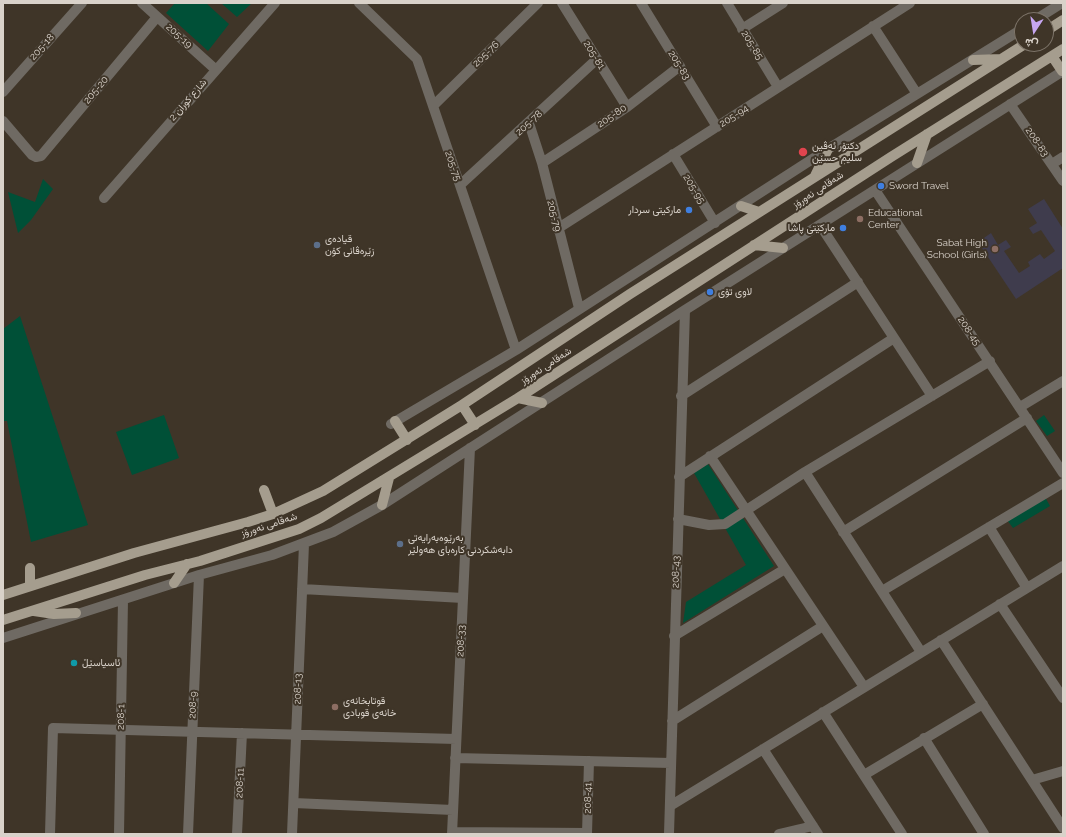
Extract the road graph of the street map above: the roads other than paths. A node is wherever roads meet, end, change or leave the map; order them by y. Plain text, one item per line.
1 (82, 3) edge
2 (142, 3) edge
3 (359, 3) edge
4 (538, 3) edge
5 (562, 3) edge
6 (641, 3) edge
7 (727, 3) edge
8 (783, 3) edge
9 (1062, 3) edge
10 (906, 4) edge
11 (269, 5) edge
12 (1048, 12) edge
13 (157, 16) junction
14 (1063, 20) edge
15 (874, 26) junction
16 (1054, 26) edge
17 (742, 29) junction
18 (1014, 33) edge
19 (1063, 49) edge
20 (1014, 51) edge
21 (1052, 56) junction
22 (1001, 59) junction
23 (596, 60) junction
24 (973, 60) junction
25 (680, 66) junction
26 (215, 69) junction
27 (1063, 71) edge
28 (778, 87) junction
29 (3, 92) edge
30 (917, 94) junction
31 (1010, 104) junction
32 (433, 106) junction
33 (627, 107) junction
34 (3, 121) edge
35 (529, 123) junction
36 (717, 127) junction
37 (927, 134) junction
38 (828, 149) junction
39 (673, 154) junction
40 (1063, 157) edge
41 (917, 163) junction
42 (542, 164) junction
43 (1052, 164) junction
44 (815, 177) junction
45 (1063, 181) edge
46 (460, 185) junction
47 (875, 190) junction
48 (104, 198) dead end
49 (741, 206) junction
50 (759, 212) junction
51 (715, 223) junction
52 (820, 225) junction
53 (558, 229) junction
54 (754, 245) junction
55 (783, 248) junction
56 (858, 282) junction
57 (579, 308) junction
58 (685, 310) junction
59 (894, 338) junction
60 (516, 350) junction
61 (990, 361) junction
62 (1063, 381) edge
63 (681, 396) junction
64 (932, 396) junction
65 (518, 398) junction
66 (542, 403) junction
67 (462, 405) junction
68 (1020, 406) junction
69 (1027, 418) junction
70 (393, 422) joint
71 (475, 425) junction
72 (407, 440) junction
73 (470, 448) junction
74 (710, 456) junction
75 (805, 472) junction
76 (1063, 473) edge
77 (679, 477) junction
78 (389, 478) junction
79 (1063, 483) edge
80 (264, 490) dead end
81 (382, 505) junction
82 (746, 511) junction
83 (273, 514) junction
84 (678, 519) junction
85 (989, 527) junction
86 (843, 532) junction
87 (304, 544) junction
88 (187, 564) junction
89 (1062, 567) edge
90 (30, 568) dead end
91 (785, 569) junction
92 (199, 575) junction
93 (174, 584) junction
94 (30, 586) junction
95 (1027, 588) junction
96 (302, 589) junction
97 (882, 591) junction
98 (3, 595) edge
99 (463, 598) junction
100 (123, 600) junction
101 (1000, 604) junction
102 (32, 610) junction
103 (76, 613) junction
104 (4, 620) edge
105 (823, 626) junction
106 (674, 636) junction
107 (3, 638) edge
108 (941, 640) junction
109 (921, 652) junction
110 (864, 687) junction
111 (1063, 698) edge
112 (983, 704) junction
113 (823, 712) junction
114 (672, 721) junction
115 (120, 729) junction
116 (192, 731) junction
117 (242, 733) junction
118 (296, 734) junction
119 (924, 738) junction
120 (456, 739) junction
121 (763, 749) junction
122 (455, 758) junction
123 (589, 761) junction
124 (671, 764) junction
125 (1063, 771) edge
126 (864, 775) junction
127 (1032, 780) junction
128 (294, 803) junction
129 (670, 806) junction
130 (453, 810) junction
131 (1063, 828) edge
132 (816, 830) edge
133 (452, 833) edge
134 (587, 833) edge
135 (50, 834) edge
136 (119, 834) edge
137 (188, 834) edge
138 (237, 834) edge
139 (292, 834) edge
140 (669, 834) edge
141 (779, 834) edge
142 (902, 834) edge
143 (984, 834) edge

1 - 29 street, 205-18
2 - 13 street, 205-19
3 - 32 street, 205-75
4 - 32 street, 205-76
5 - 23 street, 205-81
6 - 25 street, 205-83
7 - 17 street, 205-85
8 - 17 street
9 - 12 street
10 - 15 street, 205-94
11 - 26 street, شارع كوران 2
13 - 26 street, 205-19
13 - 34 street, 205-20
14 - 16 main road
15 - 28 street, 205-94
15 - 30 street
17 - 28 street, 205-85
18 - 24 street
19 - 21 main road, شەقامی نەورۆز
20 - 22 main road, شەقامی نەورۆز
21 - 27 main road
21 - 37 main road, شەقامی نەورۆز
22 - 24 main road
22 - 44 main road, شەقامی نەورۆز
23 - 33 street, 205-81
23 - 35 street, 205-78
24 - 30 street
25 - 33 street, 205-80
25 - 36 street, 205-83
26 - 48 street, شارع كوران 2
27 - 31 street
28 - 36 street, 205-94
30 - 38 street
31 - 41 street
31 - 43 street, 208-83
32 - 46 street, 205-75
33 - 42 street, 205-80
35 - 42 street, 205-79
35 - 46 street, 205-78
36 - 39 street, 205-94
37 - 41 main road
37 - 54 main road, شەقامی نەورۆز
38 - 44 main road
38 - 49 street
39 - 51 street, 205-95
39 - 53 street, 205-94
40 - 43 street
41 - 47 street
42 - 53 street, 205-79
43 - 45 street, 208-83
44 - 50 main road, شەقامی نەورۆز
46 - 60 street, 205-75
47 - 52 street
47 - 61 street, 208-45
49 - 50 main road
49 - 51 street
50 - 67 main road, شەقامی نەورۆز
51 - 57 street
52 - 55 street
52 - 56 street
53 - 57 street, 205-79
54 - 55 main road
54 - 65 main road, شەقامی نەورۆز
55 - 58 street
56 - 59 street
56 - 63 street
57 - 60 street
58 - 63 street, 208-43
58 - 66 street
59 - 64 street
59 - 74 street
60 - 70 street
61 - 64 street
61 - 68 street, 208-45
62 - 68 street
63 - 77 street, 208-43
64 - 75 street
65 - 66 main road
65 - 71 main road, شەقامی نەورۆز
66 - 73 street
67 - 71 main road
67 - 72 main road, شەقامی نەورۆز
68 - 69 street, 208-45
69 - 76 street, 208-45
69 - 86 street
70 - 72 main road
71 - 78 main road, شەقامی نەورۆز
72 - 83 main road, شەقامی نەورۆز
73 - 81 street
73 - 99 street, 208-33
74 - 77 street
74 - 82 street
75 - 82 street
75 - 86 street
77 - 84 street, 208-43
78 - 81 main road
78 - 88 main road, شەقامی نەورۆز
79 - 85 street
80 - 83 main road
81 - 87 street
82 - 84 street
82 - 91 street
83 - 94 main road, شەقامی نەورۆز
84 - 106 street, 208-43
85 - 95 street
85 - 97 street
86 - 97 street
87 - 92 street
87 - 96 street, 208-13
88 - 93 main road
88 - 102 main road, شەقامی نەورۆز
89 - 95 street
90 - 94 main road
91 - 105 street
91 - 106 street
92 - 93 street
92 - 116 street, 208-9
93 - 100 street
94 - 98 main road, شەقامی نەورۆز
95 - 101 street
96 - 99 street
96 - 118 street, 208-13
97 - 109 street
99 - 120 street, 208-33
100 - 103 street
100 - 115 street, 208-1
101 - 108 street
101 - 111 street
102 - 103 main road
102 - 104 main road, شەقامی نەورۆز
103 - 107 street
105 - 110 street
105 - 114 street
106 - 114 street, 208-43
108 - 109 street
108 - 112 street
109 - 110 street
110 - 113 street
112 - 119 street
112 - 127 street
113 - 121 street
113 - 126 street
114 - 124 street, 208-43
115 - 116 street
115 - 135 street
115 - 136 street, 208-1
116 - 117 street
116 - 137 street, 208-9
117 - 118 street
117 - 138 street, 208-11
118 - 120 street
118 - 128 street, 208-13
119 - 126 street
119 - 143 street
120 - 122 street, 208-33
121 - 129 street
121 - 132 street
122 - 123 street
122 - 130 street, 208-33
123 - 124 street
123 - 134 street, 208-41
124 - 129 street, 208-43
125 - 127 street
126 - 142 street
127 - 131 street
128 - 130 street
128 - 139 street, 208-13
129 - 140 street, 208-43
130 - 133 street, 208-33
132 - 141 street
133 - 134 street

